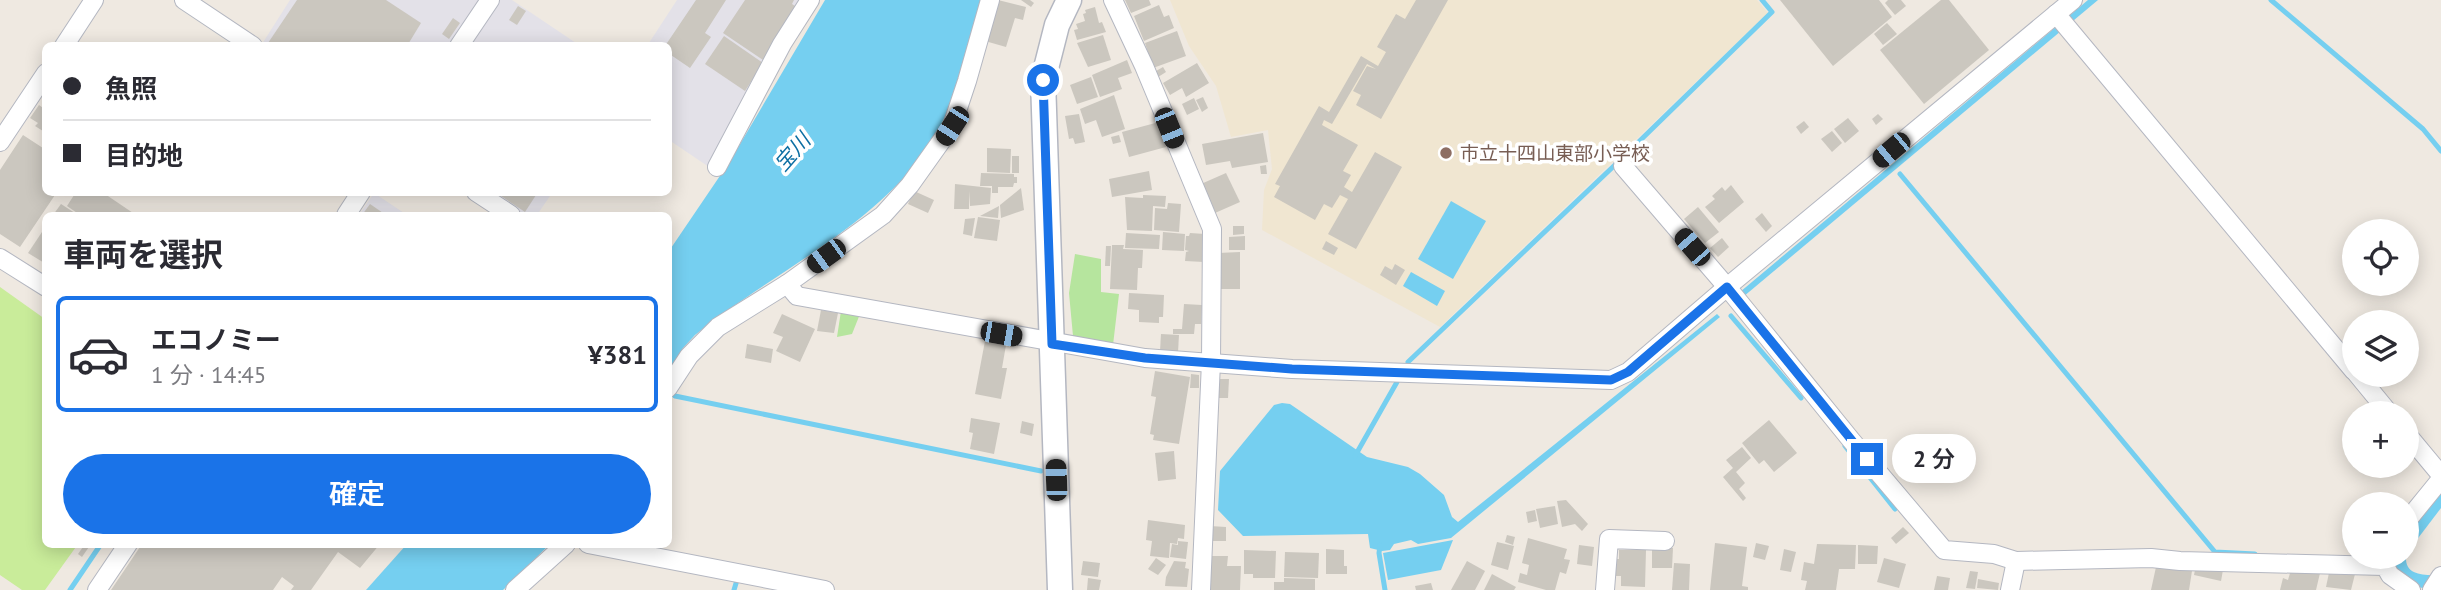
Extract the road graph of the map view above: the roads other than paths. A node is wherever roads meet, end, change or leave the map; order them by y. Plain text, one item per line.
1 (94, 0) edge
2 (184, 0) edge
3 (490, 0) edge
4 (810, 0) edge
5 (990, 0) edge
6 (1069, 0) edge
7 (1114, 0) edge
8 (2073, 0) edge
9 (2062, 21) junction
10 (67, 42) edge
11 (247, 42) edge
12 (462, 42) edge
13 (42, 79) edge
14 (0, 142) edge
15 (1623, 166) dead end
16 (717, 167) dead end
17 (358, 196) edge
18 (482, 196) edge
19 (348, 212) edge
20 (506, 212) edge
21 (0, 258) edge
22 (42, 284) edge
23 (787, 284) junction
24 (1727, 287) junction
25 (1052, 344) junction
26 (2342, 357) edge
27 (1211, 362) junction
28 (672, 382) edge
29 (2367, 387) edge
30 (2379, 401) edge
31 (2419, 449) edge
32 (2441, 477) edge
33 (2419, 505) edge
34 (1665, 541) dead end
35 (125, 548) edge
36 (562, 548) edge
37 (609, 548) edge
38 (2342, 561) edge
39 (2015, 562) junction
40 (2387, 569) edge
41 (2441, 576) edge
42 (97, 590) edge
43 (515, 590) edge
44 (825, 590) edge
45 (1060, 590) edge
46 (1201, 590) edge
47 (1605, 590) edge
48 (2010, 590) edge
49 (2411, 590) edge
50 (2432, 590) edge

1 - 10 street
2 - 11 street
3 - 12 street
4 - 16 street
5 - 23 street
6 - 25 main road
7 - 27 street
8 - 9 street
9 - 24 street
9 - 26 street
13 - 14 street
15 - 24 street
17 - 19 street
18 - 20 street
21 - 22 street
23 - 25 street
23 - 28 street
24 - 27 street
24 - 39 street
25 - 27 street
25 - 45 main road
27 - 46 street
29 - 30 street
31 - 32 street
32 - 33 street
34 - 47 street
35 - 42 street
36 - 43 street
37 - 44 street
38 - 39 street
39 - 48 street
40 - 49 street
41 - 50 street

